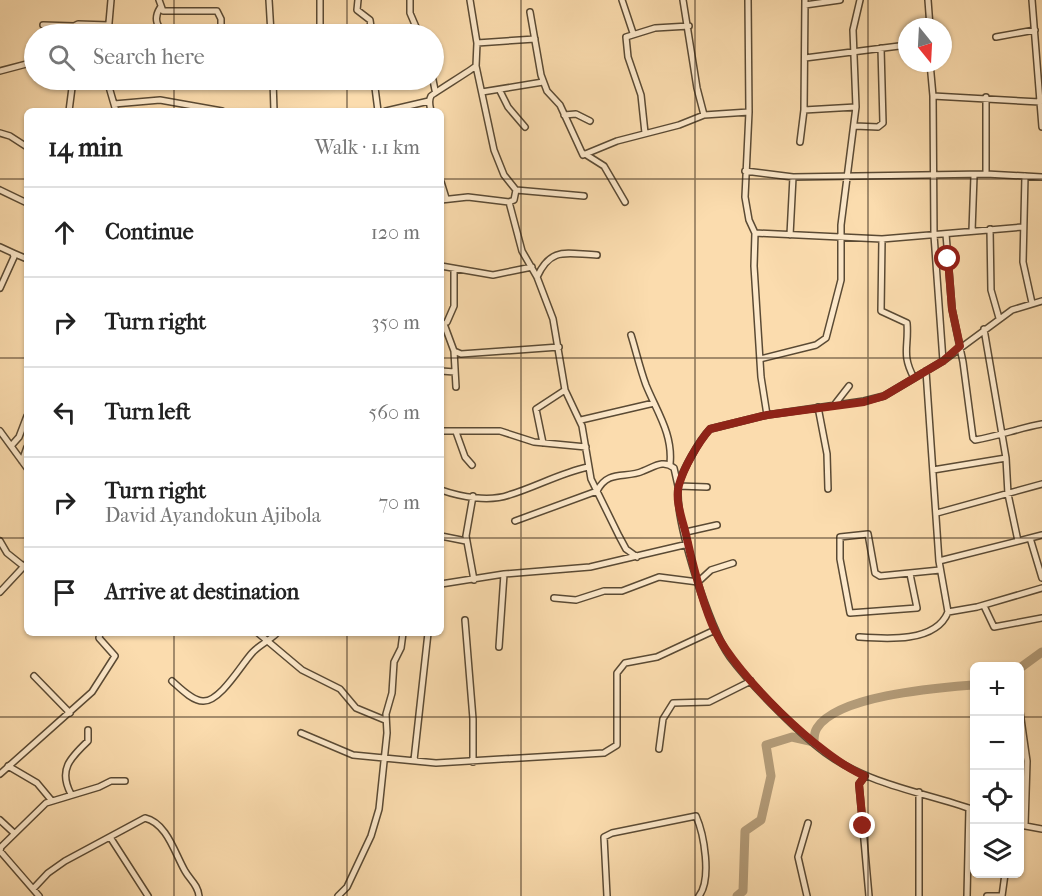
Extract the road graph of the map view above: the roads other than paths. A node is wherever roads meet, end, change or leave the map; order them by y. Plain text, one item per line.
1 (111, 0) edge
2 (159, 0) edge
3 (269, 0) edge
4 (320, 0) edge
5 (358, 0) edge
6 (410, 0) edge
7 (470, 0) edge
8 (622, 0) edge
9 (683, 0) edge
10 (748, 0) edge
11 (840, 0) edge
12 (860, 0) edge
13 (928, 0) edge
14 (1032, 0) edge
15 (805, 2) edge
16 (160, 8) junction
17 (530, 12) dead end
18 (929, 18) edge
19 (109, 24) edge
20 (158, 24) edge
21 (221, 24) edge
22 (270, 24) edge
23 (320, 24) edge
24 (371, 24) edge
25 (415, 24) edge
26 (689, 26) junction
27 (1035, 30) junction
28 (633, 33) junction
29 (996, 37) dead end
30 (535, 39) junction
31 (477, 43) junction
32 (898, 46) edge
33 (881, 48) junction
34 (853, 51) junction
35 (805, 58) junction
36 (24, 65) edge
37 (476, 66) junction
38 (0, 71) edge
39 (931, 72) edge
40 (543, 82) junction
41 (444, 86) edge
42 (72, 90) edge
43 (110, 90) edge
44 (273, 90) edge
45 (375, 90) edge
46 (435, 90) edge
47 (500, 91) junction
48 (482, 92) junction
49 (933, 96) junction
50 (986, 97) junction
51 (429, 101) junction
52 (114, 104) junction
53 (1041, 105) edge
54 (856, 107) junction
55 (69, 108) edge
56 (115, 108) edge
57 (205, 108) edge
58 (274, 108) edge
59 (378, 108) edge
60 (399, 108) edge
61 (430, 108) edge
62 (804, 110) junction
63 (749, 112) junction
64 (564, 115) junction
65 (704, 115) junction
66 (590, 121) dead end
67 (855, 126) junction
68 (525, 127) dead end
69 (1042, 127) edge
70 (0, 133) edge
71 (645, 133) junction
72 (800, 142) dead end
73 (24, 145) edge
74 (585, 154) junction
75 (745, 171) junction
76 (934, 174) junction
77 (986, 174) junction
78 (974, 176) junction
79 (1025, 176) junction
80 (794, 177) junction
81 (846, 177) junction
82 (1042, 177) edge
83 (0, 190) edge
84 (516, 190) junction
85 (584, 196) dead end
86 (444, 199) edge
87 (24, 202) edge
88 (509, 202) junction
89 (625, 202) dead end
90 (1023, 227) junction
91 (990, 229) junction
92 (972, 231) junction
93 (755, 233) junction
94 (946, 234) junction
95 (790, 235) junction
96 (840, 235) junction
97 (934, 235) junction
98 (882, 239) junction
99 (0, 247) edge
100 (13, 254) junction
101 (597, 255) dead end
102 (24, 258) edge
103 (444, 267) edge
104 (532, 267) junction
105 (454, 269) junction
106 (537, 277) junction
107 (0, 288) edge
108 (1042, 301) edge
109 (1032, 303) junction
110 (999, 318) junction
111 (444, 322) edge
112 (984, 329) junction
113 (632, 335) dead end
114 (960, 346) junction
115 (559, 347) junction
116 (454, 351) junction
117 (760, 359) junction
118 (943, 361) junction
119 (444, 371) edge
120 (927, 371) junction
121 (455, 372) junction
122 (914, 378) junction
123 (849, 386) dead end
124 (456, 387) dead end
125 (565, 390) junction
126 (654, 403) junction
127 (835, 404) junction
128 (818, 407) junction
129 (767, 415) junction
130 (580, 420) junction
131 (24, 424) edge
132 (1042, 424) edge
133 (0, 431) edge
134 (444, 431) edge
135 (456, 432) junction
136 (1001, 435) junction
137 (543, 443) junction
138 (11, 446) junction
139 (586, 447) junction
140 (24, 455) edge
141 (1006, 458) junction
142 (22, 461) junction
143 (24, 464) edge
144 (670, 464) junction
145 (472, 465) dead end
146 (588, 467) junction
147 (933, 471) junction
148 (1042, 484) edge
149 (678, 486) junction
150 (707, 487) dead end
151 (828, 489) dead end
152 (444, 491) edge
153 (597, 491) junction
154 (1008, 494) junction
155 (473, 496) junction
156 (937, 513) junction
157 (515, 520) dead end
158 (717, 525) dead end
159 (686, 532) junction
160 (1042, 535) edge
161 (444, 537) edge
162 (1030, 538) junction
163 (0, 541) edge
164 (466, 541) junction
165 (1018, 541) junction
166 (688, 544) junction
167 (637, 557) junction
168 (939, 561) junction
169 (733, 563) dead end
170 (24, 565) edge
171 (24, 568) edge
172 (940, 570) junction
173 (917, 573) junction
174 (504, 574) junction
175 (910, 574) junction
176 (1042, 578) edge
177 (474, 580) junction
178 (912, 580) junction
179 (698, 582) junction
180 (444, 584) edge
181 (1042, 588) edge
182 (0, 592) edge
183 (554, 598) dead end
184 (984, 606) junction
185 (948, 612) junction
186 (1042, 618) edge
187 (465, 620) dead end
188 (715, 630) junction
189 (101, 636) edge
190 (262, 636) edge
191 (274, 636) edge
192 (403, 636) edge
193 (428, 636) edge
194 (859, 637) dead end
195 (268, 641) junction
196 (498, 647) dead end
197 (34, 676) dead end
198 (172, 681) dead end
199 (751, 681) junction
200 (70, 713) junction
201 (1021, 716) edge
202 (385, 720) junction
203 (88, 730) dead end
204 (301, 733) dead end
205 (659, 749) dead end
206 (384, 758) junction
207 (414, 760) junction
208 (1024, 761) edge
209 (1027, 761) junction
210 (473, 762) junction
211 (8, 766) junction
212 (0, 774) edge
213 (865, 776) junction
214 (125, 781) dead end
215 (919, 792) junction
216 (71, 794) junction
217 (52, 801) junction
218 (970, 808) edge
219 (0, 820) edge
220 (808, 823) dead end
221 (971, 824) edge
222 (1022, 824) edge
223 (1024, 825) edge
224 (1042, 829) edge
225 (14, 833) junction
226 (110, 837) junction
227 (1004, 878) edge
228 (33, 889) junction
229 (39, 896) edge
230 (148, 896) edge
231 (199, 896) edge
232 (338, 896) edge
233 (607, 896) edge
234 (699, 896) edge
235 (807, 896) edge
236 (869, 896) edge
237 (919, 896) edge
238 (967, 896) edge
239 (987, 896) edge
240 (1002, 896) edge

1 - 19 street
2 - 16 street
3 - 22 street
4 - 23 street
5 - 24 street
6 - 25 street
7 - 31 street
8 - 28 street
9 - 26 street
10 - 63 street
11 - 15 street
12 - 34 street
13 - 18 street
14 - 27 street
15 - 35 street
16 - 20 street
16 - 21 street
17 - 30 street
26 - 28 street
26 - 65 street
27 - 29 street
27 - 53 street
28 - 71 street
30 - 31 street
30 - 40 street
31 - 37 street
32 - 33 street
33 - 34 street
33 - 67 street
34 - 35 street
34 - 54 street
35 - 62 street
36 - 38 street
37 - 41 street
37 - 48 street
39 - 49 street
40 - 47 street
40 - 64 street
42 - 55 street
43 - 52 street
44 - 58 street
45 - 59 street
46 - 51 street
47 - 48 street
47 - 68 street
48 - 84 street
49 - 50 street
49 - 76 street
50 - 53 street
50 - 77 street
51 - 60 street
51 - 61 street
52 - 56 street
52 - 57 street
53 - 69 street
54 - 62 street
54 - 67 street
62 - 72 street
63 - 65 street
63 - 75 street
64 - 66 street
64 - 74 street
65 - 71 street
67 - 81 street
70 - 73 street
71 - 74 street
74 - 89 street
75 - 80 street
75 - 93 street
76 - 78 street
76 - 81 street
76 - 97 street
77 - 78 street
77 - 79 street
78 - 92 street
79 - 82 street
79 - 90 street
80 - 81 street
80 - 95 street
81 - 96 street
83 - 87 street
84 - 85 street
84 - 88 street
86 - 88 street
88 - 104 street
90 - 91 street
90 - 109 street
91 - 92 street
91 - 110 street
92 - 94 street
93 - 95 street
93 - 117 street
94 - 97 street
94 - 114 street
95 - 96 street
96 - 98 street
96 - 117 street
97 - 98 street
97 - 118 street
98 - 122 street
99 - 100 street
100 - 102 street
100 - 107 street
101 - 106 street
103 - 105 street
104 - 105 street
104 - 106 street
105 - 111 street
106 - 115 street
108 - 109 street
109 - 110 street
110 - 112 street
111 - 116 street
112 - 114 street
112 - 136 street
113 - 126 street
114 - 118 street
114 - 136 street
115 - 116 street
115 - 125 street
116 - 121 street
117 - 129 street
118 - 120 street
119 - 121 street
120 - 122 street
120 - 147 street
121 - 124 street
122 - 127 street
123 - 127 street
125 - 130 street
125 - 137 street
126 - 130 street
126 - 144 street
127 - 128 street
128 - 129 street
128 - 151 street
129 - 149 street
130 - 139 street
131 - 138 street
132 - 136 street
133 - 138 street
134 - 135 street
135 - 137 street
135 - 145 street
136 - 141 street
137 - 139 street
138 - 142 street
139 - 146 street
140 - 142 street
141 - 147 street
141 - 154 street
142 - 143 street
144 - 149 street
144 - 153 street
146 - 153 street
146 - 155 street
147 - 156 street
148 - 154 street
149 - 150 street
149 - 159 street
152 - 155 street
153 - 157 street
153 - 167 street
154 - 156 street
154 - 165 street
155 - 164 street
156 - 168 street
158 - 159 street
159 - 166 street
160 - 162 street
161 - 164 street
162 - 165 street
162 - 176 street
163 - 170 street
164 - 177 street
165 - 168 street
166 - 167 street
166 - 179 street
167 - 174 street
168 - 172 street
169 - 179 street
171 - 182 street
172 - 173 street
172 - 185 street
173 - 175 street
173 - 178 street
174 - 177 street
174 - 196 street
175 - 178 street
175 - 178 street
177 - 180 street
179 - 183 street
179 - 188 street
181 - 184 street
184 - 185 street
184 - 186 street
185 - 194 street
187 - 210 street
188 - 199 street
188 - 210 street
189 - 200 street
190 - 195 street
191 - 195 street
192 - 202 street
193 - 207 street
195 - 198 street
195 - 202 street
197 - 200 street
199 - 205 street
199 - 213 street
200 - 211 street
201 - 209 street
202 - 206 street
203 - 216 street
204 - 206 street
206 - 207 street
206 - 232 street
207 - 210 street
208 - 209 street
209 - 222 street
211 - 212 street
211 - 217 street
213 - 215 street
213 - 236 street
214 - 216 street
215 - 218 street
215 - 237 street
216 - 217 street
217 - 225 street
219 - 225 street
220 - 235 street
221 - 238 street
223 - 224 street
225 - 228 street
226 - 228 street
226 - 230 street
226 - 231 street
227 - 240 street
228 - 229 street
233 - 234 street
239 - 240 street

